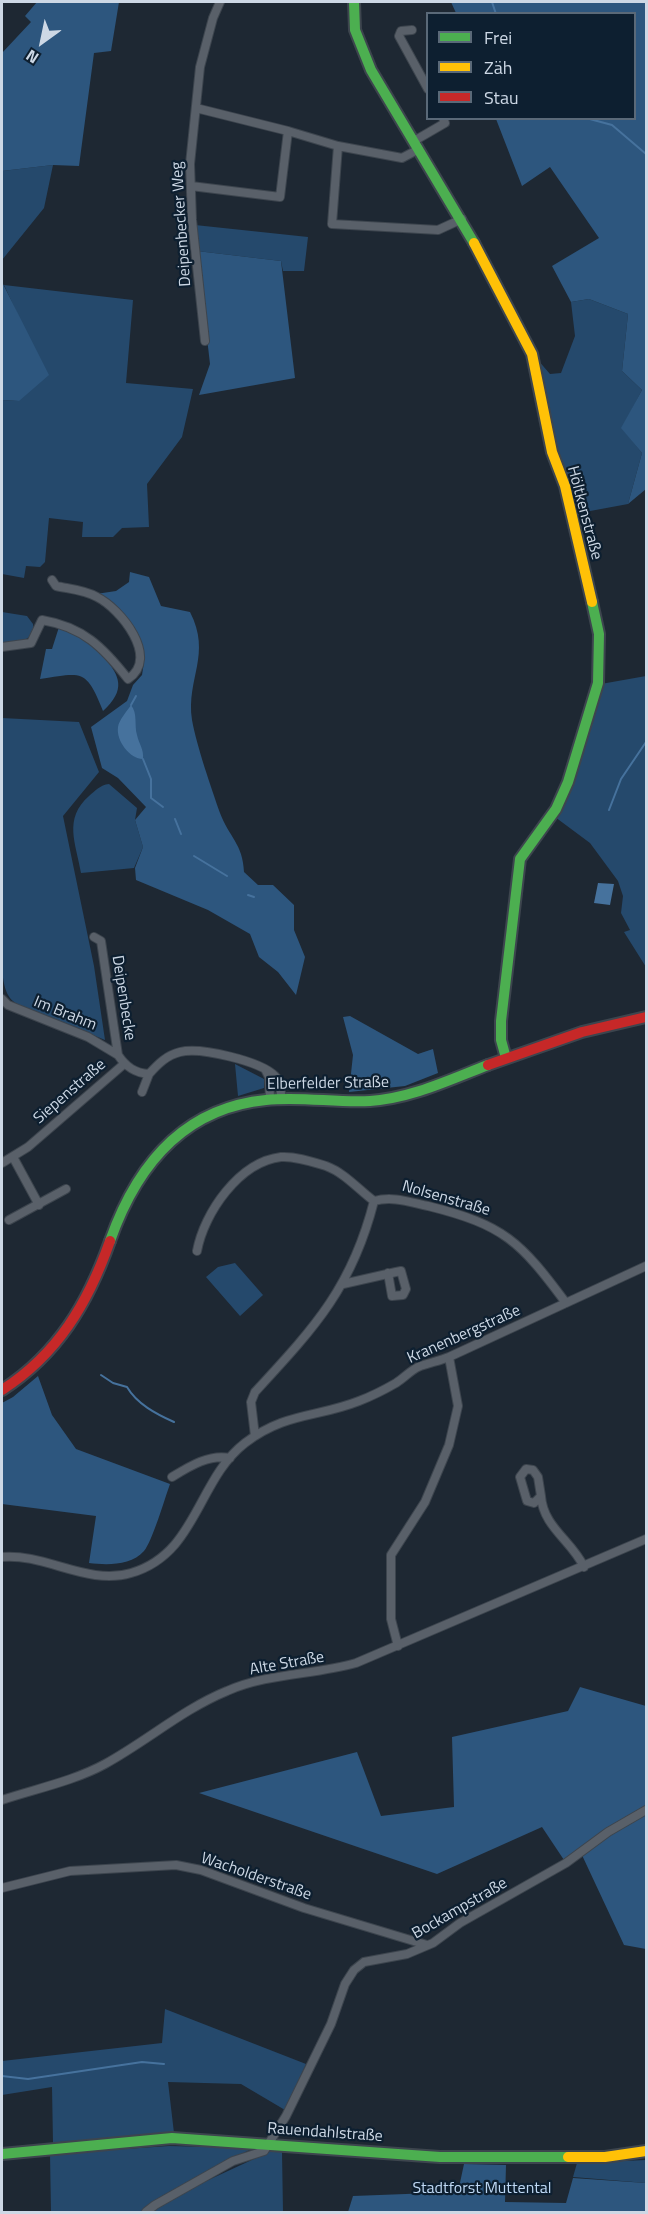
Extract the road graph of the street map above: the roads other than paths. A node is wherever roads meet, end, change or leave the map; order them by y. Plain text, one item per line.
1 (220, 2) edge
2 (354, 2) edge
3 (411, 30) dead end
4 (426, 85) edge
5 (196, 108) junction
6 (444, 121) edge
7 (288, 132) junction
8 (416, 145) junction
9 (338, 146) junction
10 (191, 186) junction
11 (462, 219) junction
12 (205, 341) dead end
13 (52, 580) dead end
14 (2, 646) edge
15 (94, 937) dead end
16 (2, 999) edge
17 (646, 1017) edge
18 (118, 1055) junction
19 (506, 1058) junction
20 (124, 1064) junction
21 (149, 1074) junction
22 (142, 1092) dead end
23 (276, 1098) junction
24 (13, 1157) junction
25 (2, 1163) edge
26 (66, 1189) dead end
27 (374, 1201) junction
28 (39, 1205) junction
29 (9, 1220) dead end
30 (197, 1251) dead end
31 (646, 1266) edge
32 (388, 1274) dead end
33 (343, 1284) junction
34 (566, 1303) junction
35 (449, 1357) junction
36 (2, 1390) edge
37 (255, 1436) junction
38 (230, 1458) junction
39 (172, 1477) dead end
40 (541, 1496) dead end
41 (646, 1539) edge
42 (2, 1557) edge
43 (584, 1567) junction
44 (398, 1646) junction
45 (2, 1800) edge
46 (646, 1809) edge
47 (2, 1888) edge
48 (427, 1945) junction
49 (270, 2144) junction
50 (646, 2151) edge
51 (2, 2154) edge
52 (147, 2212) edge

1 - 5 street, Deipenbecker Weg
2 - 8 street, Höltkenstraße
3 - 4 street
5 - 7 street
5 - 10 street, Deipenbecker Weg
6 - 8 street
7 - 9 street
7 - 10 street
8 - 9 street
8 - 11 street, Höltkenstraße
9 - 11 street
10 - 12 street, Deipenbecker Weg
11 - 19 street, Höltkenstraße
13 - 14 street
15 - 18 street, Deipenbecke
16 - 18 street, Im Brahm
17 - 19 street, Elberfelder Straße
18 - 20 street, Deipenbecke
19 - 23 street, Elberfelder Straße
20 - 21 street, Siepenstraße
20 - 24 street, Siepenstraße
21 - 22 street
21 - 23 street
23 - 36 street, Elberfelder Straße
24 - 25 street, Siepenstraße
24 - 28 street
26 - 28 street
27 - 30 street
27 - 33 street
27 - 34 street, Nolsenstraße
28 - 29 street
31 - 34 street, Kranenbergstraße
32 - 33 street
33 - 37 street
34 - 35 street, Kranenbergstraße
35 - 37 street, Kranenbergstraße
35 - 44 street
37 - 38 street, Kranenbergstraße
38 - 39 street
38 - 42 street, Kranenbergstraße
40 - 43 street
41 - 43 street, Alte Straße
43 - 44 street, Alte Straße
44 - 45 street, Alte Straße
46 - 48 street, Bockampstraße
47 - 48 street, Wacholderstraße
48 - 49 street, Bockampstraße
49 - 50 street, Rauendahlstraße
49 - 51 street, Rauendahlstraße
49 - 52 street

